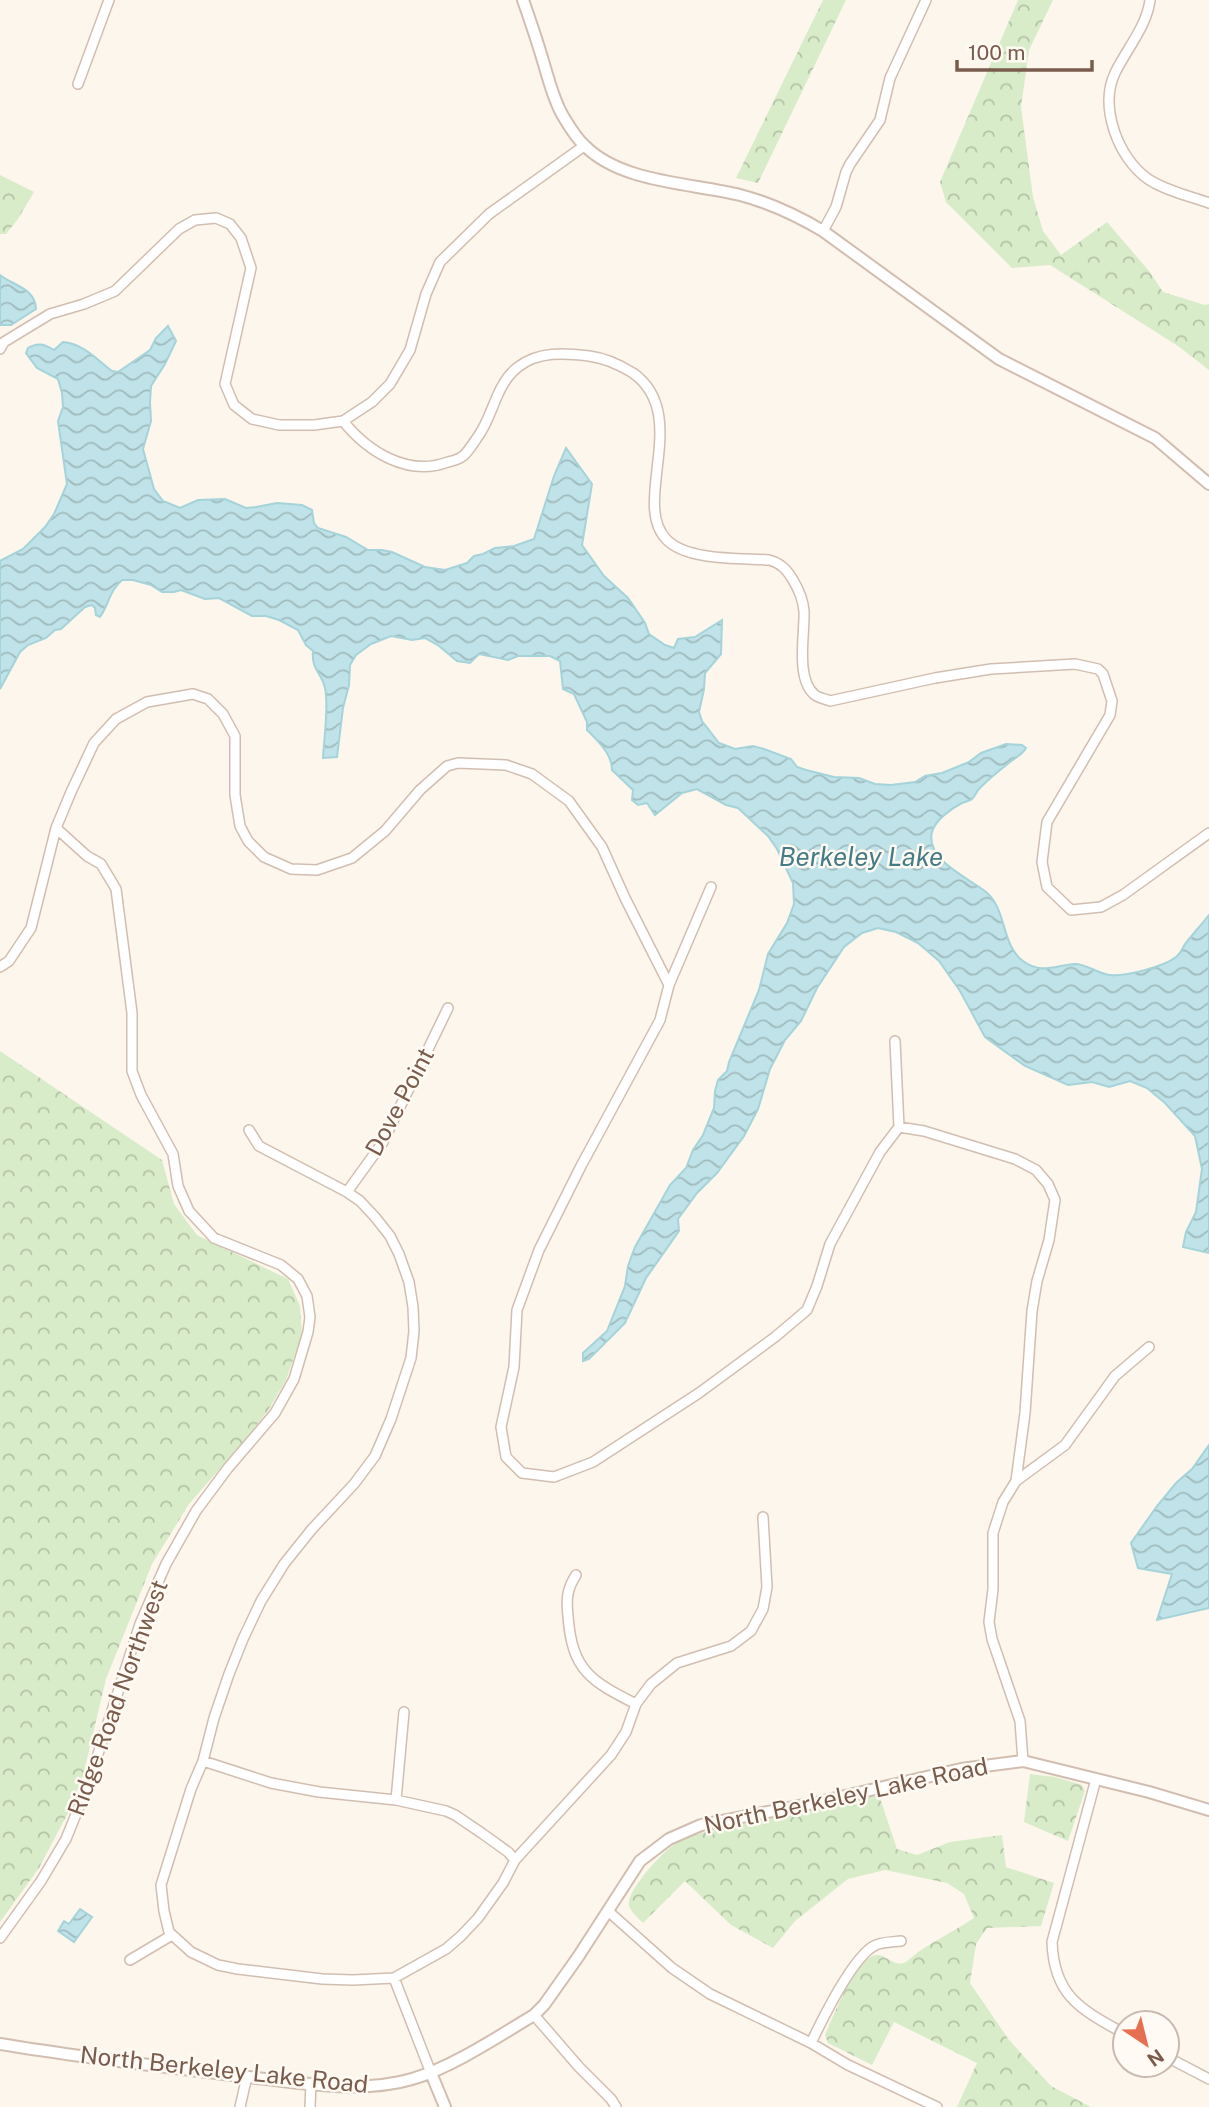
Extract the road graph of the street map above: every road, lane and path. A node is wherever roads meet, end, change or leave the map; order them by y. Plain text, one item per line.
1 (109, 0) edge
2 (523, 0) edge
3 (926, 0) edge
4 (1150, 0) edge
5 (78, 84) dead end
6 (584, 146) junction
7 (1209, 203) edge
8 (823, 230) junction
9 (0, 349) edge
10 (343, 421) junction
11 (1209, 484) edge
12 (56, 828) junction
13 (1209, 833) edge
14 (710, 887) dead end
15 (0, 967) edge
16 (669, 985) junction
17 (449, 1008) dead end
18 (895, 1041) dead end
19 (898, 1127) junction
20 (249, 1130) dead end
21 (347, 1192) junction
22 (1149, 1347) dead end
23 (1016, 1481) junction
24 (763, 1517) dead end
25 (576, 1575) dead end
26 (636, 1704) junction
27 (404, 1712) dead end
28 (202, 1761) junction
29 (1023, 1761) junction
30 (1096, 1779) junction
31 (396, 1800) junction
32 (1209, 1810) edge
33 (515, 1860) junction
34 (608, 1911) junction
35 (172, 1935) junction
36 (0, 1938) edge
37 (901, 1941) dead end
38 (130, 1960) dead end
39 (394, 1978) junction
40 (534, 2015) junction
41 (1111, 2026) edge
42 (811, 2043) junction
43 (0, 2044) edge
44 (1181, 2064) edge
45 (432, 2073) junction
46 (247, 2076) junction
47 (1209, 2078) edge
48 (311, 2083) junction
49 (240, 2107) edge
50 (310, 2107) edge
51 (445, 2107) edge
52 (616, 2107) edge
53 (937, 2107) edge

1 - 5 street
2 - 6 street
3 - 8 street
4 - 7 street
6 - 8 street
6 - 10 street
8 - 11 street
9 - 10 street
10 - 13 street
12 - 15 street
12 - 16 street
12 - 36 street, Ridge Road Northwest
14 - 16 street
16 - 19 street
17 - 21 street, Dove Point
18 - 19 street
19 - 23 street
20 - 21 street
21 - 28 street
22 - 23 street
23 - 29 street
24 - 26 street
25 - 26 street
26 - 33 street
27 - 31 street
28 - 31 street
28 - 35 street
29 - 30 street, North Berkeley Lake Road
29 - 34 street, North Berkeley Lake Road
30 - 32 street, North Berkeley Lake Road
30 - 41 street
31 - 33 street
33 - 39 street
34 - 40 street, North Berkeley Lake Road
34 - 42 street
35 - 38 street
35 - 39 street
37 - 42 street
39 - 45 street
40 - 45 street, North Berkeley Lake Road
40 - 52 street
42 - 53 street
43 - 46 street, North Berkeley Lake Road
44 - 47 street
45 - 48 street, North Berkeley Lake Road
45 - 51 street
46 - 48 street, North Berkeley Lake Road
46 - 49 street
48 - 50 street

